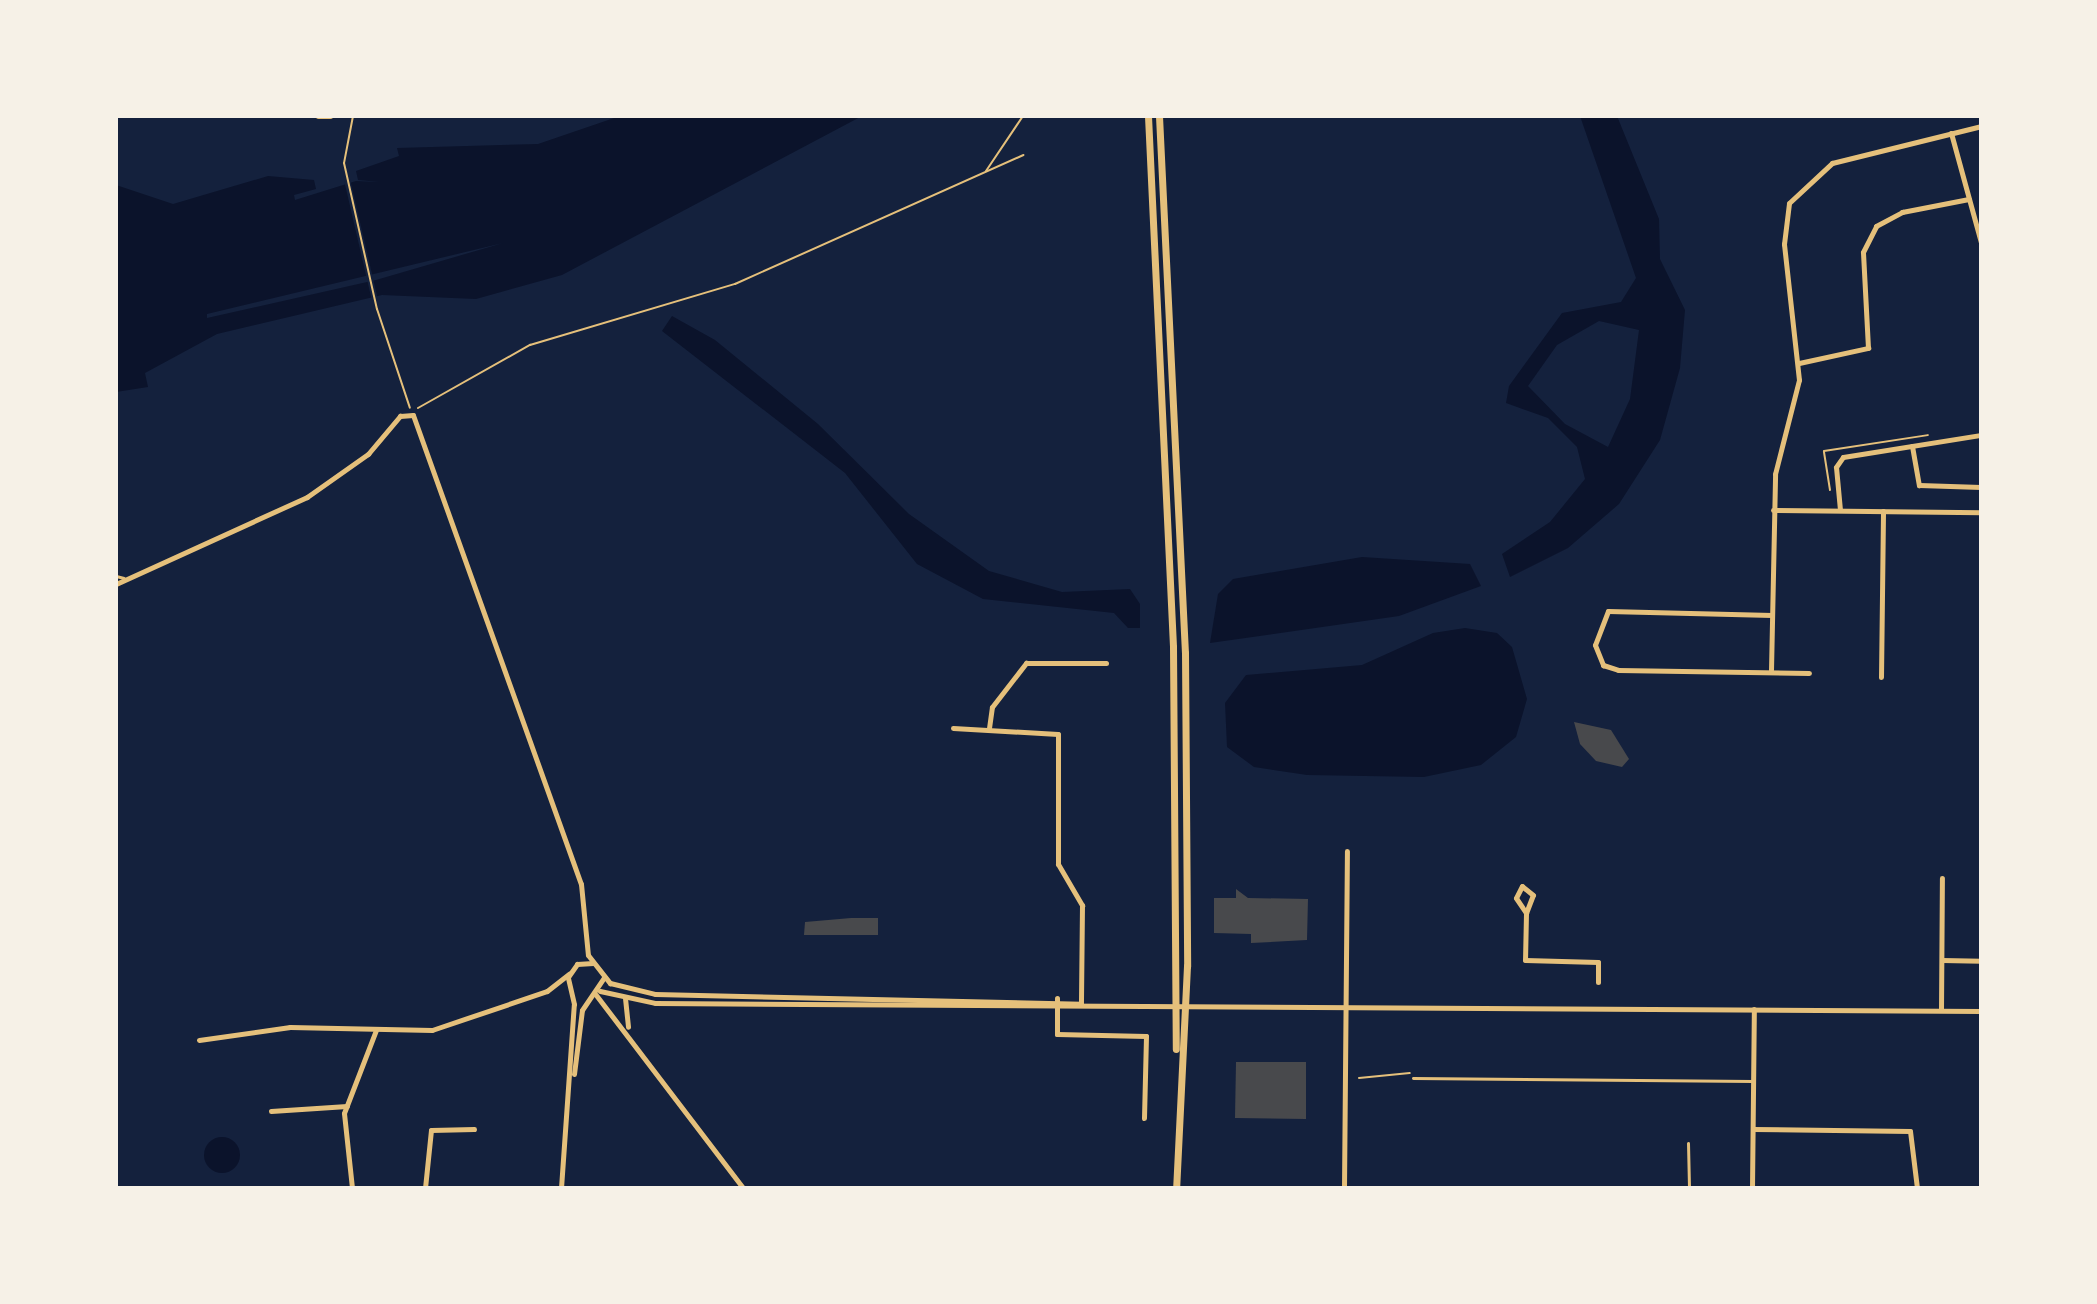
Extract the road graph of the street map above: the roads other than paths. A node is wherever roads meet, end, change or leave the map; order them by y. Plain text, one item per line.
1 (318, 116) edge
2 (330, 116) edge
3 (1148, 116) edge
4 (1159, 116) edge
5 (1981, 126) edge
6 (1951, 133) junction
7 (1969, 199) junction
8 (1981, 243) edge
9 (1799, 363) junction
10 (1981, 435) edge
11 (1912, 446) junction
12 (1981, 487) edge
13 (1773, 510) junction
14 (1840, 510) junction
15 (1883, 511) junction
16 (1981, 512) edge
17 (116, 576) edge
18 (128, 579) junction
19 (116, 584) edge
20 (1772, 615) junction
21 (1106, 663) dead end
22 (1771, 670) junction
23 (1809, 673) dead end
24 (1881, 677) dead end
25 (953, 728) dead end
26 (989, 728) junction
27 (1347, 851) dead end
28 (1942, 878) dead end
29 (1526, 913) junction
30 (586, 945) junction
31 (1942, 960) junction
32 (1981, 961) edge
33 (599, 968) junction
34 (571, 971) junction
35 (1598, 982) dead end
36 (623, 989) junction
37 (571, 990) junction
38 (547, 991) junction
39 (597, 994) junction
40 (625, 998) junction
41 (1057, 998) junction
42 (1185, 1002) junction
43 (1174, 1003) junction
44 (1081, 1004) junction
45 (1345, 1005) junction
46 (1057, 1007) junction
47 (1754, 1009) junction
48 (1941, 1010) junction
49 (1981, 1011) edge
50 (376, 1030) junction
51 (199, 1040) dead end
52 (636, 1041) junction
53 (1413, 1078) dead end
54 (1753, 1081) junction
55 (571, 1090) junction
56 (1177, 1099) junction
57 (347, 1106) junction
58 (271, 1111) dead end
59 (1144, 1118) dead end
60 (474, 1129) dead end
61 (1753, 1129) junction
62 (1688, 1143) dead end
63 (352, 1188) edge
64 (425, 1188) edge
65 (561, 1188) edge
66 (743, 1188) edge
67 (1176, 1188) edge
68 (1344, 1188) edge
69 (1689, 1188) edge
70 (1752, 1188) edge
71 (1917, 1188) edge

1 - 2 street
3 - 43 main road
4 - 42 main road
5 - 6 street
6 - 7 street
6 - 9 street
7 - 8 street
7 - 9 street
9 - 13 street
10 - 11 street
11 - 12 street
11 - 14 street
13 - 14 street
13 - 20 street
14 - 15 street
15 - 16 street
15 - 24 street
17 - 18 lane
18 - 19 street
18 - 30 street
20 - 22 street
20 - 22 street
21 - 26 street
22 - 23 street
25 - 26 street
26 - 44 street
27 - 45 street
28 - 31 street
29 - 29 street
29 - 35 street
30 - 33 street
30 - 34 street
31 - 32 street
31 - 48 street
33 - 34 street
33 - 36 street
33 - 39 street
34 - 37 street
34 - 38 street
36 - 40 street
36 - 41 street
37 - 38 street
37 - 39 street
37 - 55 street
38 - 50 street
39 - 40 street
39 - 52 street
39 - 55 street
40 - 46 street
40 - 52 street
41 - 44 street
41 - 46 street
42 - 43 street
42 - 45 street
42 - 56 main road
43 - 44 street
43 - 56 main road
44 - 46 street
45 - 47 street
45 - 68 street
46 - 59 street
47 - 48 street
47 - 54 street
48 - 49 street
50 - 51 street
50 - 57 street
52 - 66 street
53 - 54 lane
54 - 61 street
55 - 65 street
56 - 67 main road
57 - 58 street
57 - 63 street
60 - 64 street
61 - 70 street
61 - 71 street
62 - 69 lane

